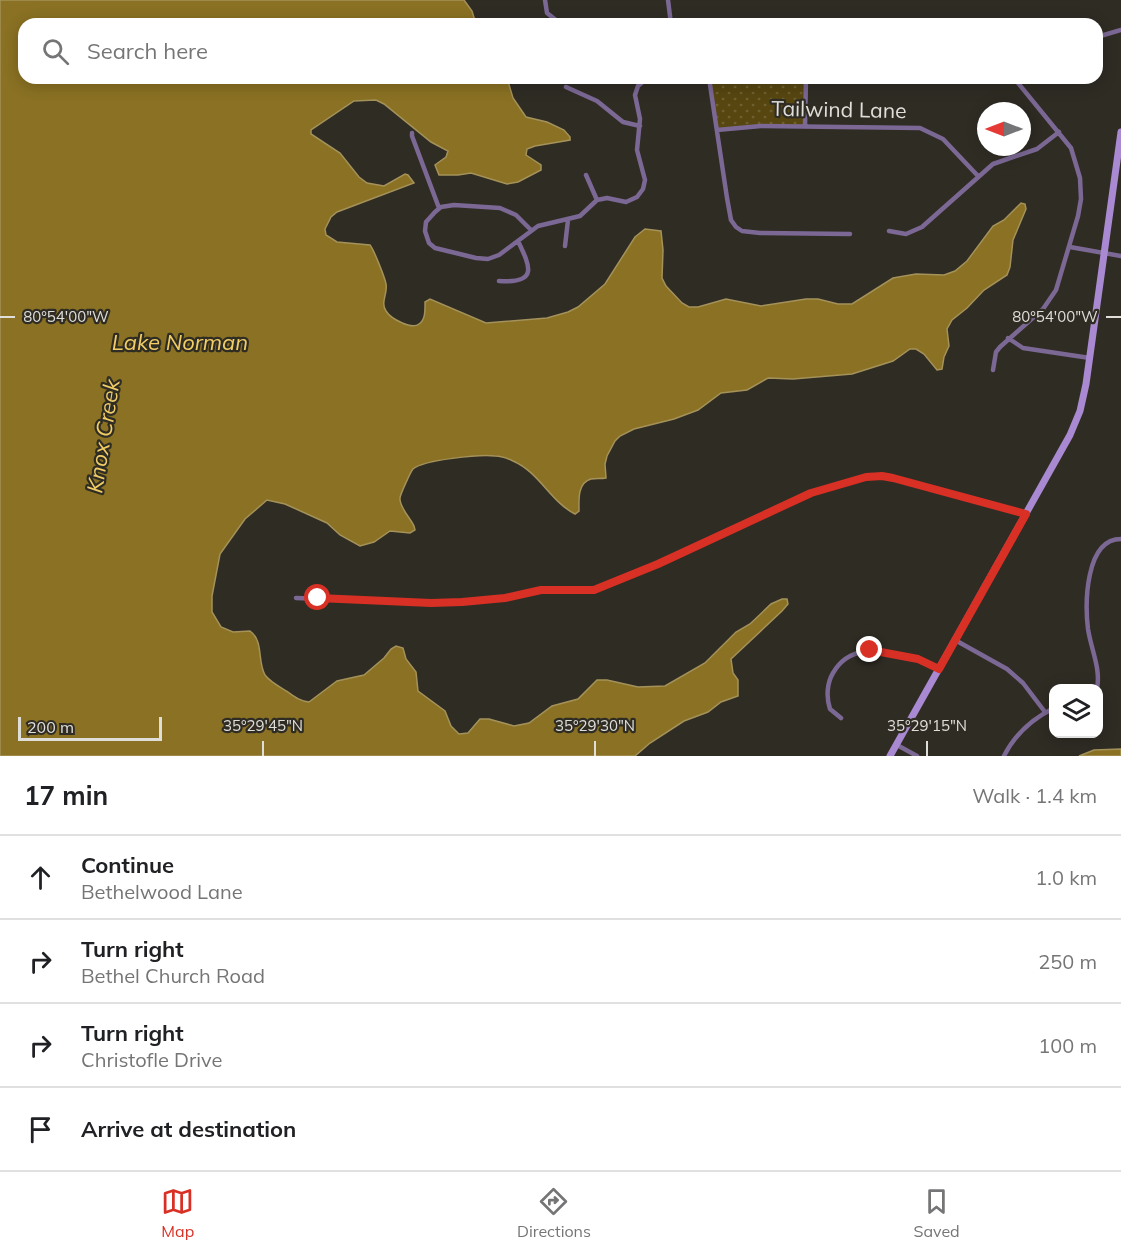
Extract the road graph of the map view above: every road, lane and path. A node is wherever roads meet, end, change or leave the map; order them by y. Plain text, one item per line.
1 (544, 0) edge
2 (668, 0) edge
3 (553, 18) edge
4 (670, 18) edge
5 (1121, 30) edge
6 (1103, 35) edge
7 (640, 84) edge
8 (710, 84) edge
9 (806, 84) edge
10 (1019, 84) edge
11 (566, 87) dead end
12 (640, 126) junction
13 (805, 126) junction
14 (717, 130) junction
15 (1059, 132) junction
16 (1121, 132) edge
17 (412, 133) dead end
18 (586, 174) dead end
19 (978, 176) junction
20 (597, 200) junction
21 (439, 208) junction
22 (568, 220) junction
23 (531, 230) junction
24 (889, 231) dead end
25 (850, 234) dead end
26 (518, 241) junction
27 (565, 246) dead end
28 (1070, 247) junction
29 (1104, 254) junction
30 (1121, 256) edge
31 (499, 281) dead end
32 (1008, 338) junction
33 (1090, 358) junction
34 (993, 370) dead end
35 (1026, 514) junction
36 (1121, 539) edge
37 (296, 598) dead end
38 (955, 640) junction
39 (939, 669) junction
40 (1097, 684) edge
41 (1049, 710) edge
42 (1044, 712) junction
43 (842, 718) dead end
44 (897, 745) junction
45 (890, 756) edge
46 (917, 756) edge
47 (1004, 756) edge

1 - 3 street
2 - 4 street
5 - 6 street
7 - 12 street
8 - 14 street
9 - 13 street
10 - 15 street
11 - 12 street
12 - 20 street
13 - 14 street, Tailwind Lane
13 - 19 street, Tailwind Lane
14 - 25 street
15 - 19 street
15 - 28 street
16 - 29 street
17 - 21 street
18 - 20 street
19 - 24 street
20 - 22 street
21 - 23 street
21 - 26 street
22 - 23 street
22 - 27 street
23 - 26 street
26 - 31 street
28 - 29 street
28 - 32 street
29 - 30 street
29 - 33 street
32 - 33 street
32 - 34 street
33 - 35 street
35 - 37 street
35 - 38 street
36 - 40 street
38 - 39 street
38 - 42 street
39 - 43 street
39 - 44 street
41 - 42 street
42 - 47 street
44 - 45 street
44 - 46 street

